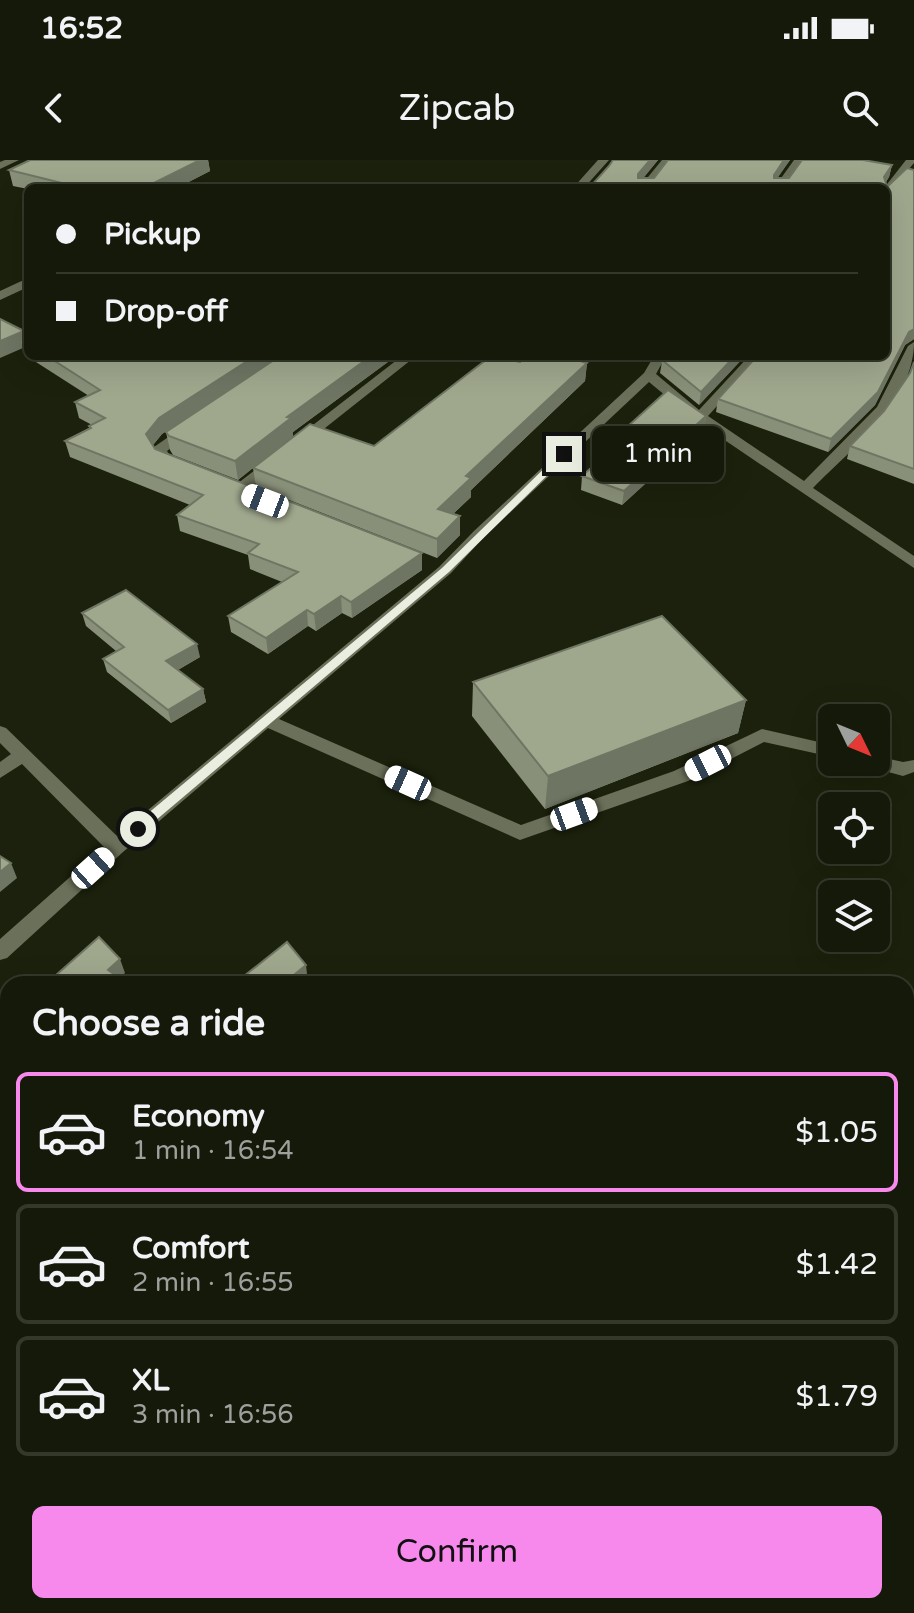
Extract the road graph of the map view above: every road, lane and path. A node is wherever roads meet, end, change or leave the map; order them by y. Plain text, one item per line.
1 (14, 160) edge
2 (604, 160) edge
3 (667, 160) edge
4 (799, 160) edge
5 (911, 160) edge
6 (0, 166) edge
7 (582, 184) edge
8 (647, 184) edge
9 (782, 184) edge
10 (890, 188) edge
11 (24, 284) edge
12 (0, 296) edge
13 (914, 346) edge
14 (405, 360) edge
15 (658, 360) edge
16 (752, 360) edge
17 (649, 375) junction
18 (700, 417) junction
19 (200, 420) edge
20 (195, 472) edge
21 (805, 488) junction
22 (238, 490) edge
23 (914, 563) edge
24 (268, 721) junction
25 (0, 732) edge
26 (818, 748) edge
27 (22, 755) junction
28 (890, 766) edge
29 (914, 766) edge
30 (0, 771) edge
31 (116, 847) junction
32 (0, 952) edge

1 - 6 street
2 - 7 street
3 - 8 street
4 - 9 street
5 - 10 street
11 - 12 street
13 - 21 street
14 - 22 street
15 - 17 street
16 - 18 street
17 - 18 street
17 - 24 street
18 - 21 street
19 - 20 street
21 - 23 street
24 - 26 street
24 - 31 street
25 - 27 street
27 - 30 street
27 - 31 street
28 - 29 street
31 - 32 street

